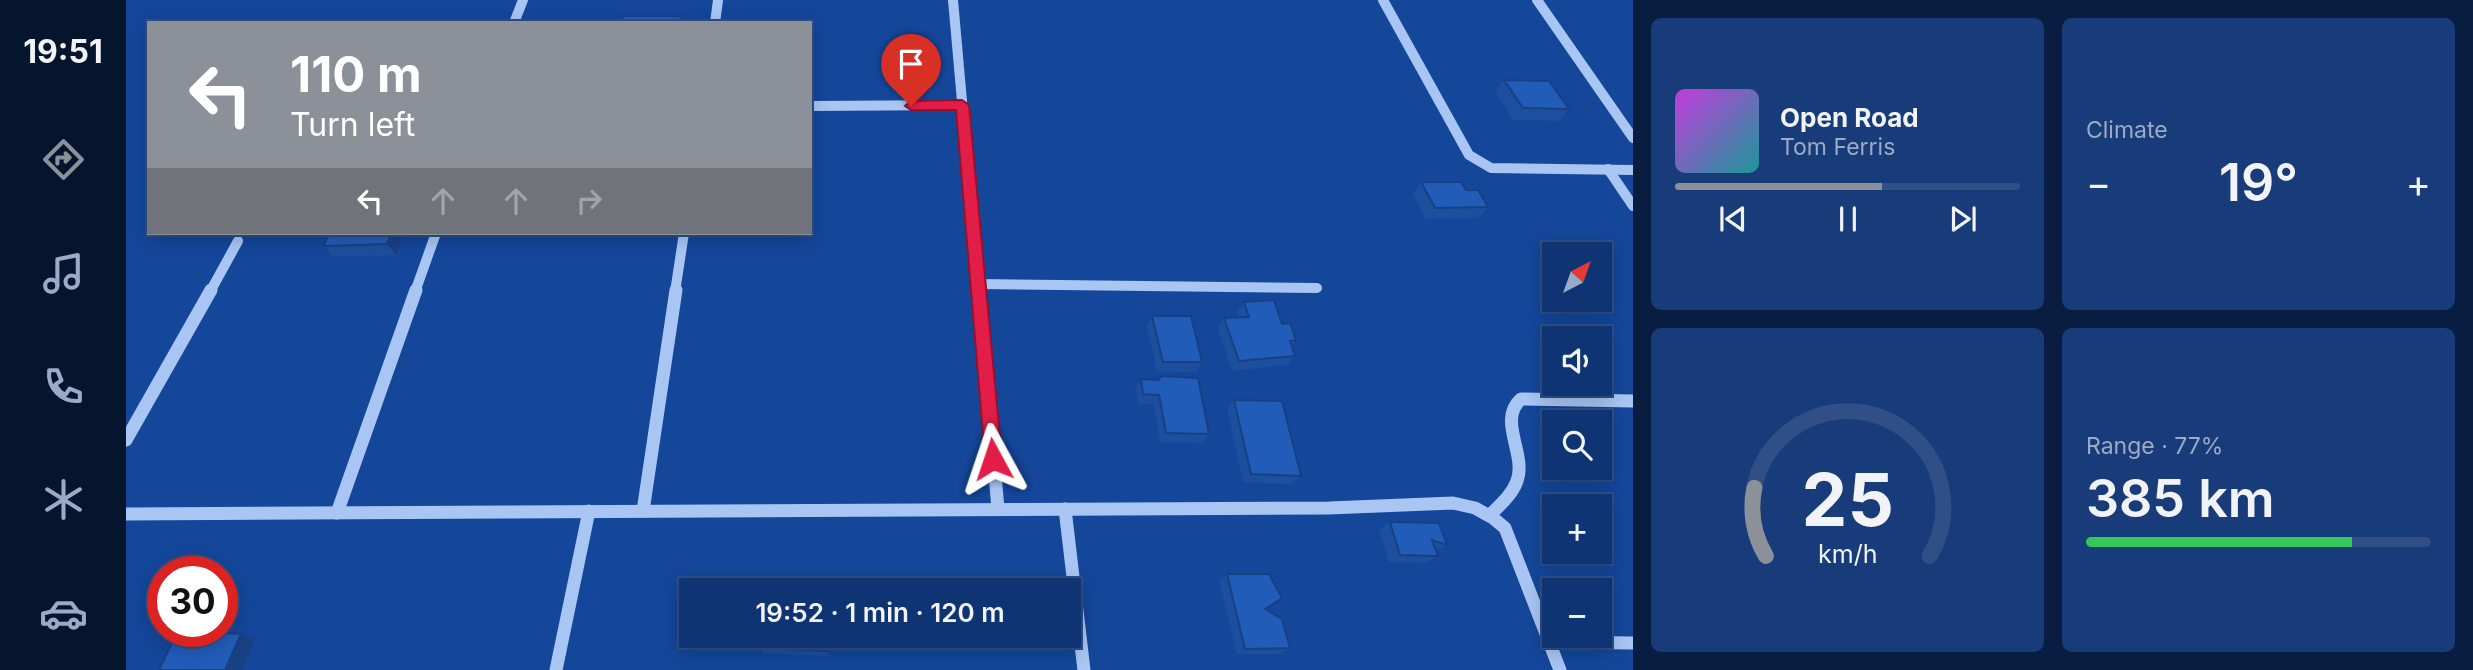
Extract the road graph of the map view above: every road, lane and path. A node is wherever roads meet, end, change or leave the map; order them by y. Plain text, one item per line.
1 (523, 0) edge
2 (718, 0) edge
3 (953, 0) edge
4 (1383, 0) edge
5 (1537, 0) edge
6 (515, 21) edge
7 (715, 21) edge
8 (962, 105) junction
9 (812, 106) edge
10 (1633, 138) edge
11 (1608, 169) junction
12 (1633, 170) edge
13 (1633, 206) edge
14 (435, 235) edge
15 (684, 235) edge
16 (238, 241) dead end
17 (978, 284) junction
18 (1317, 288) dead end
19 (1633, 401) edge
20 (126, 440) edge
21 (998, 509) junction
22 (1065, 509) junction
23 (589, 511) junction
24 (643, 511) junction
25 (337, 513) junction
26 (126, 514) edge
27 (1490, 514) junction
28 (1542, 624) edge
29 (1612, 643) edge
30 (1633, 643) edge
31 (1551, 648) edge
32 (556, 670) edge
33 (1084, 670) edge
34 (1560, 670) edge

1 - 6 street
2 - 7 street
3 - 8 street
4 - 11 street
5 - 10 street
8 - 9 street
8 - 17 street
11 - 12 street
11 - 13 street
14 - 25 street
15 - 24 street
16 - 20 street
17 - 18 street
17 - 21 street
19 - 27 street
21 - 22 street
21 - 24 street
22 - 27 street
22 - 33 street
23 - 24 street
23 - 25 street
23 - 32 street
25 - 26 street
27 - 28 street
29 - 30 street
31 - 34 street

